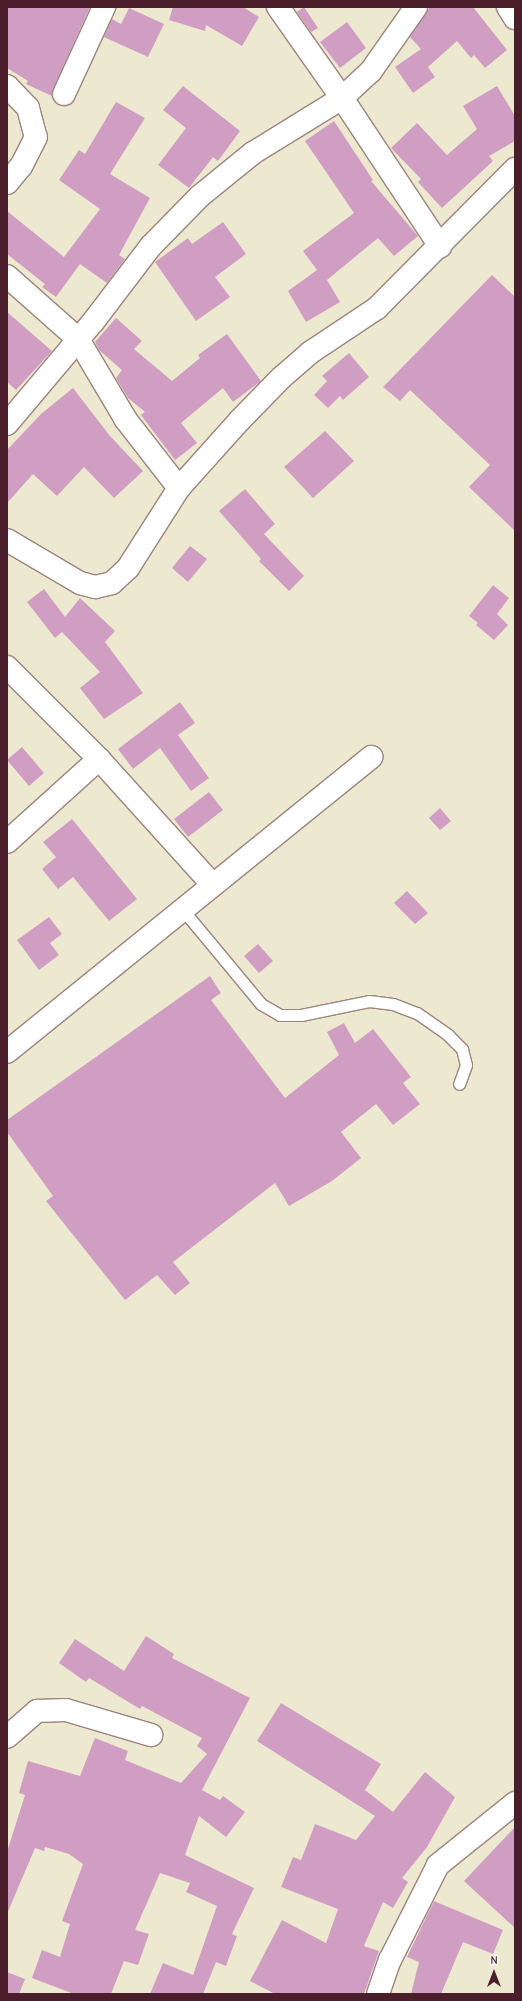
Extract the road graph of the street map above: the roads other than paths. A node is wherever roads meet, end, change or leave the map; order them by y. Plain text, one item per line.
1 (104, 7) edge
2 (278, 7) edge
3 (416, 7) edge
4 (508, 7) edge
5 (515, 18) edge
6 (7, 86) edge
7 (64, 94) dead end
8 (342, 98) junction
9 (515, 169) edge
10 (7, 182) edge
11 (440, 246) junction
12 (7, 276) edge
13 (78, 339) junction
14 (7, 424) edge
15 (179, 488) junction
16 (7, 540) edge
17 (7, 667) edge
18 (371, 757) dead end
19 (100, 759) junction
20 (7, 842) edge
21 (214, 885) junction
22 (183, 910) junction
23 (7, 1052) edge
24 (459, 1084) dead end
25 (151, 1735) dead end
26 (7, 1737) edge
27 (515, 1803) edge
28 (378, 1994) edge

1 - 7 street
2 - 8 street
3 - 8 street
4 - 5 street
6 - 10 street
8 - 11 street
8 - 13 street
9 - 11 street
11 - 15 street
12 - 13 street
13 - 14 street
13 - 15 street
15 - 16 street
17 - 19 street
18 - 21 street
19 - 20 street
19 - 21 street
21 - 22 street
22 - 23 street
22 - 24 lane
25 - 26 street
27 - 28 street

